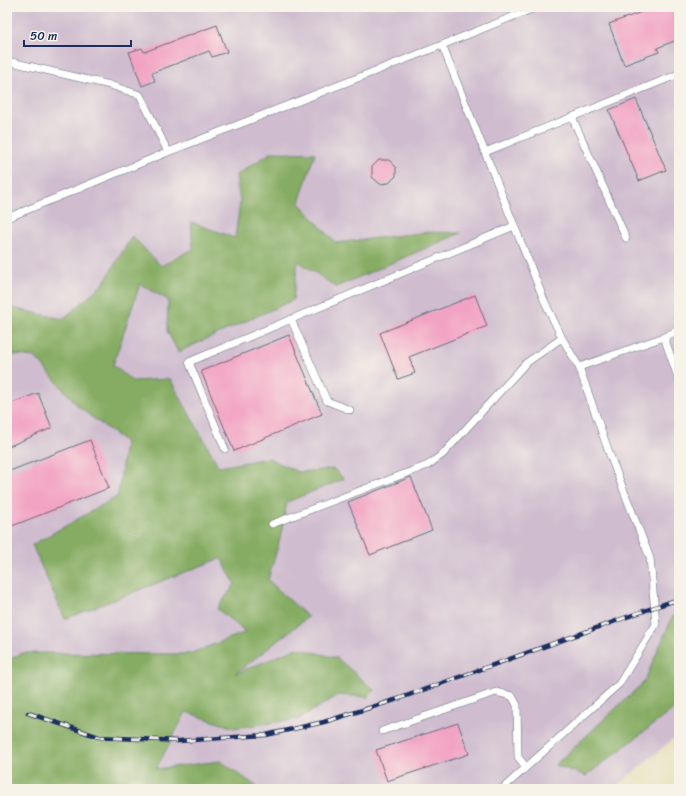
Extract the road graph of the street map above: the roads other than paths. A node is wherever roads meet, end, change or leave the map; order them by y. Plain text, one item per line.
1 (537, 7) edge
2 (442, 45) junction
3 (7, 61) edge
4 (679, 74) edge
5 (572, 117) junction
6 (168, 152) junction
7 (485, 152) junction
8 (7, 218) edge
9 (514, 226) junction
10 (626, 238) dead end
11 (291, 319) junction
12 (679, 330) edge
13 (664, 336) junction
14 (562, 338) junction
15 (579, 367) junction
16 (679, 380) edge
17 (350, 410) dead end
18 (225, 449) dead end
19 (272, 524) dead end
20 (382, 731) dead end
21 (526, 767) junction
22 (502, 789) edge

1 - 2 lane
2 - 6 lane
2 - 7 lane
3 - 6 lane
4 - 5 lane
5 - 7 lane
5 - 10 lane
6 - 8 lane
7 - 9 lane
9 - 11 lane
9 - 14 lane
11 - 17 lane
11 - 18 lane
12 - 13 lane
13 - 15 lane
13 - 16 lane
14 - 15 lane
14 - 19 lane
15 - 21 lane
20 - 21 lane
21 - 22 lane

